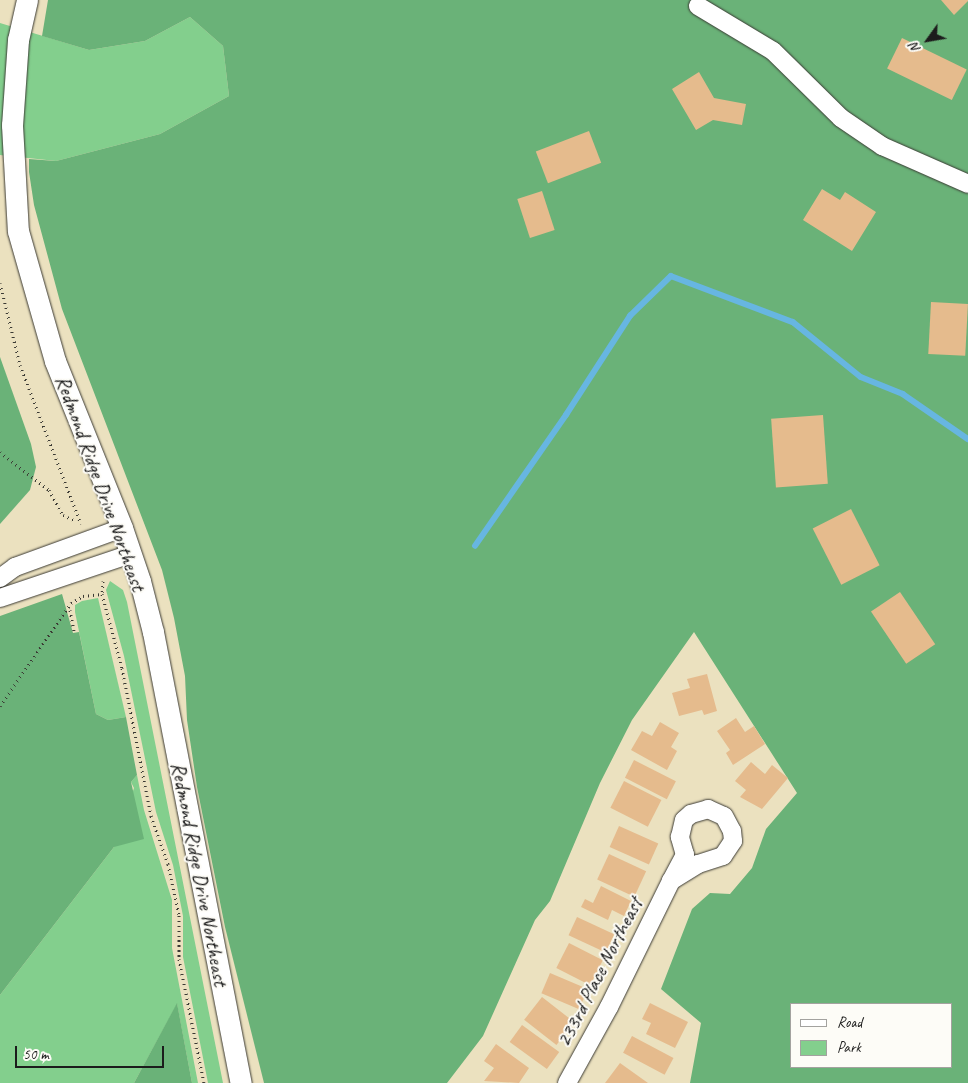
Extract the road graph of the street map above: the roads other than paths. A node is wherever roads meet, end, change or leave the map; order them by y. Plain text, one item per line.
1 (27, 0) edge
2 (698, 6) dead end
3 (968, 184) edge
4 (122, 528) junction
5 (131, 554) junction
6 (0, 578) edge
7 (0, 598) edge
8 (670, 880) dead end
9 (241, 1083) edge
10 (567, 1083) edge

1 - 4 street, Redmond Ridge Drive Northeast
2 - 3 street
4 - 5 street, Redmond Ridge Drive Northeast
4 - 6 street
5 - 7 street
5 - 9 street, Redmond Ridge Drive Northeast
8 - 10 street, 233rd Place Northeast

